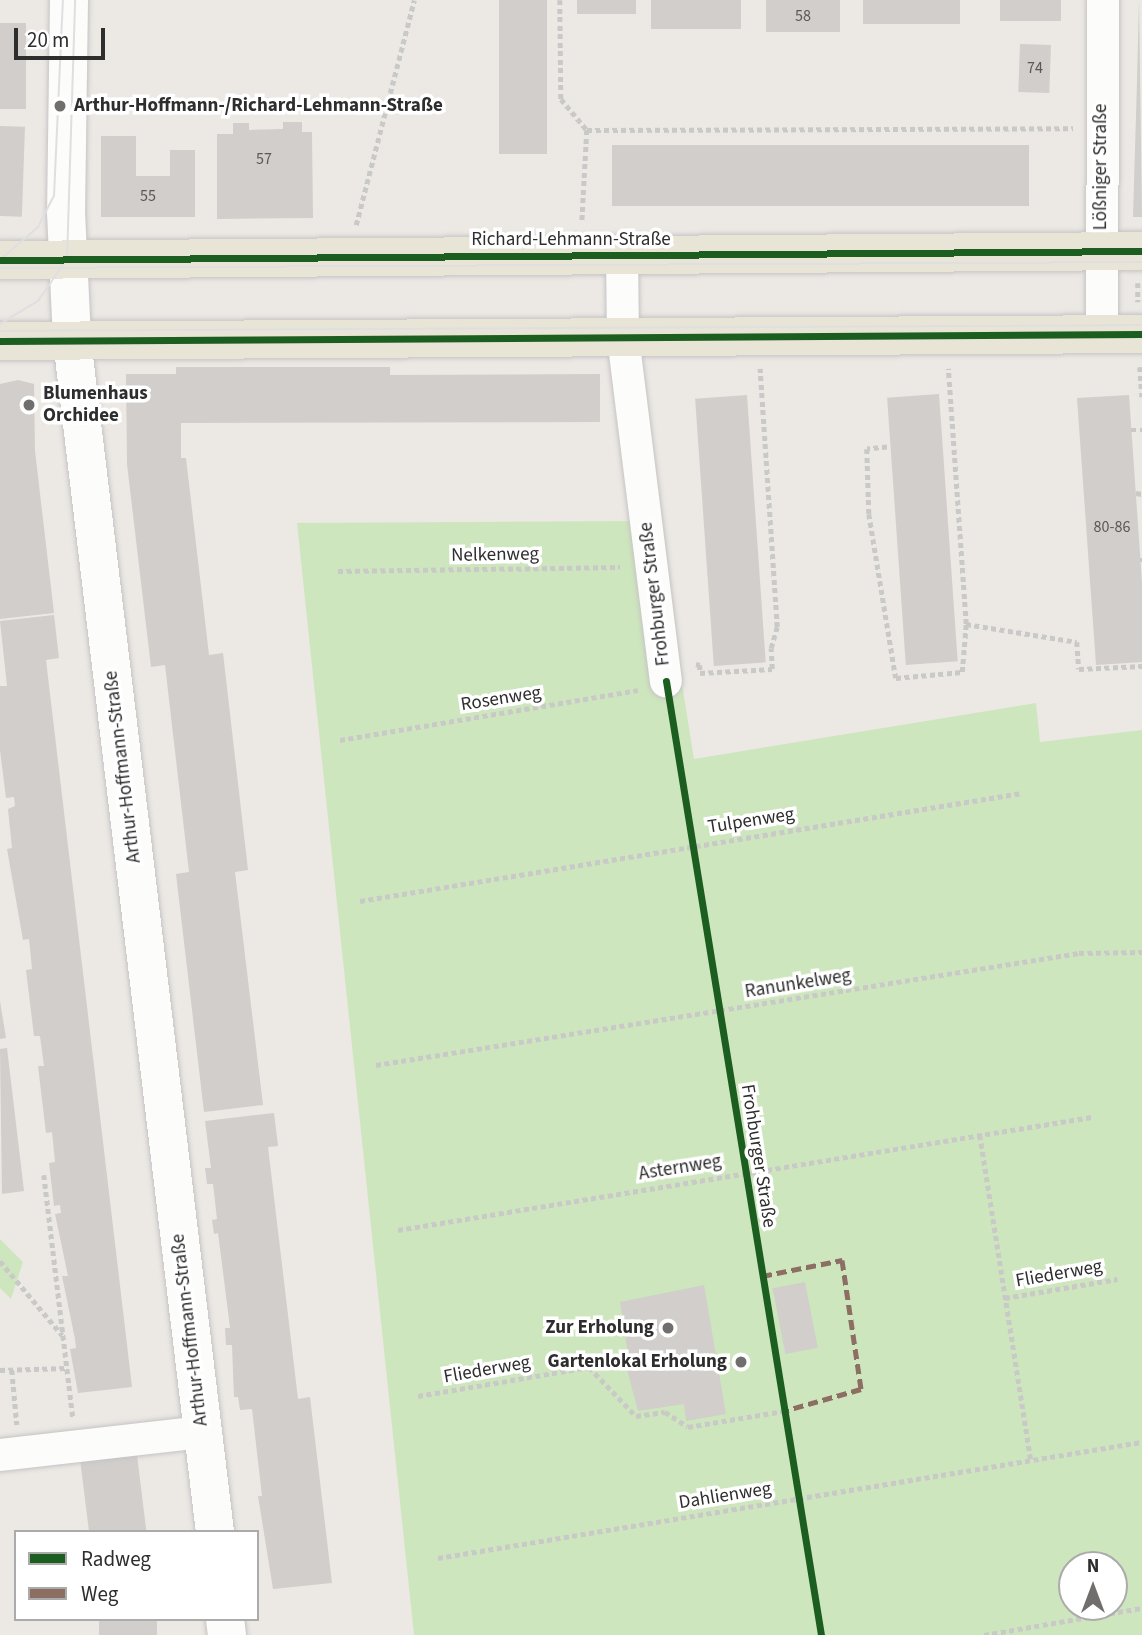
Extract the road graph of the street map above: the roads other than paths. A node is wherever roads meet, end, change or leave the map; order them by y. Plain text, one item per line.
1 (69, 0) edge
2 (1103, 0) edge
3 (1101, 251) junction
4 (1142, 251) edge
5 (622, 256) junction
6 (67, 258) junction
7 (0, 260) edge
8 (1102, 334) junction
9 (1142, 334) edge
10 (623, 337) junction
11 (72, 340) junction
12 (0, 341) edge
13 (665, 675) road end
14 (202, 1432) junction
15 (0, 1454) edge
16 (215, 1530) edge

1 - 6 street, Arthur-Hoffmann-Straße
2 - 3 street, Lößniger Straße
3 - 4 main road, Richard-Lehmann-Straße
3 - 5 main road, Richard-Lehmann-Straße
3 - 8 street, Lößniger Straße
5 - 6 main road, Richard-Lehmann-Straße
5 - 10 street, Frohburger Straße
6 - 7 main road, Richard-Lehmann-Straße
6 - 11 street, Arthur-Hoffmann-Straße
8 - 9 main road
8 - 10 main road
10 - 11 main road
10 - 13 street, Frohburger Straße
11 - 12 main road
11 - 14 street, Arthur-Hoffmann-Straße
14 - 15 street
14 - 16 street, Arthur-Hoffmann-Straße

